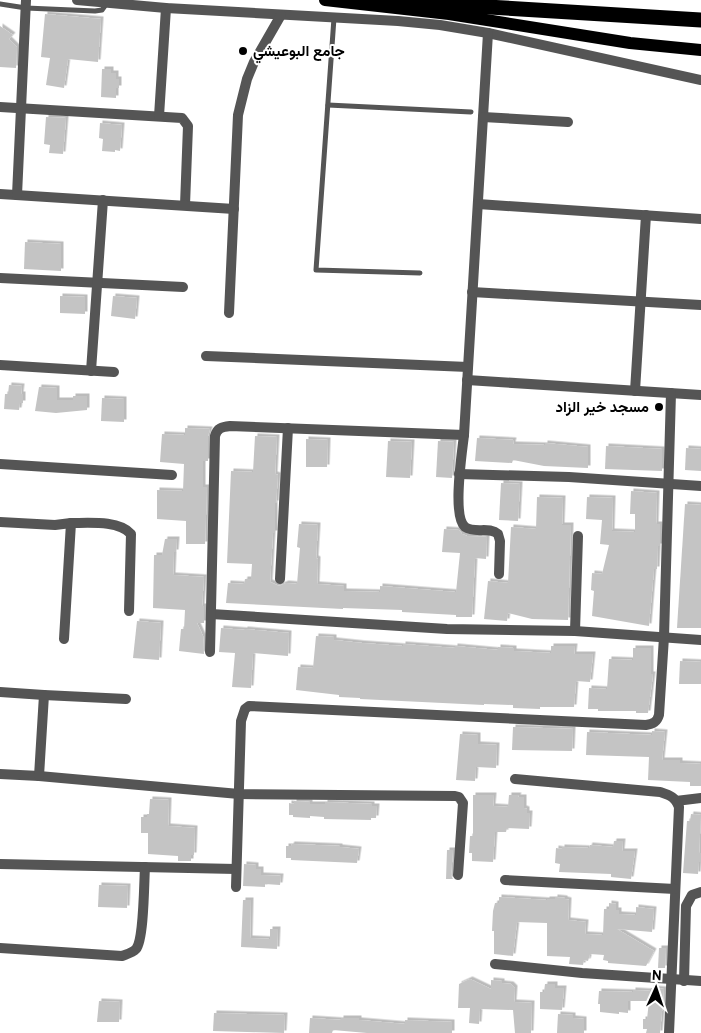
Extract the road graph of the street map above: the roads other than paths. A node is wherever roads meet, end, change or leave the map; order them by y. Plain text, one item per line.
1 (76, 0) edge
2 (325, 0) edge
3 (373, 0) edge
4 (106, 3) junction
5 (0, 4) edge
6 (26, 4) edge
7 (166, 8) junction
8 (281, 15) junction
9 (334, 18) junction
10 (701, 20) edge
11 (488, 33) junction
12 (699, 51) edge
13 (701, 80) edge
14 (328, 105) junction
15 (0, 107) edge
16 (22, 108) junction
17 (471, 112) dead end
18 (159, 116) junction
19 (483, 117) junction
20 (568, 122) dead end
21 (0, 194) edge
22 (17, 195) junction
23 (103, 200) junction
24 (478, 204) junction
25 (185, 205) junction
26 (234, 209) junction
27 (646, 215) junction
28 (701, 219) edge
29 (420, 273) dead end
30 (0, 278) edge
31 (97, 284) junction
32 (183, 287) dead end
33 (472, 292) junction
34 (641, 302) junction
35 (701, 305) edge
36 (229, 313) dead end
37 (206, 356) dead end
38 (0, 366) edge
39 (468, 367) junction
40 (91, 371) junction
41 (114, 372) dead end
42 (467, 380) junction
43 (635, 391) junction
44 (671, 393) junction
45 (701, 395) edge
46 (288, 428) junction
47 (464, 435) junction
48 (0, 464) edge
49 (459, 474) junction
50 (172, 476) dead end
51 (669, 483) junction
52 (701, 486) edge
53 (0, 522) edge
54 (71, 523) junction
55 (578, 536) dead end
56 (499, 574) dead end
57 (280, 578) dead end
58 (129, 611) dead end
59 (211, 614) junction
60 (576, 631) junction
61 (664, 637) junction
62 (64, 639) dead end
63 (701, 640) edge
64 (210, 652) dead end
65 (0, 692) edge
66 (44, 695) junction
67 (126, 699) dead end
68 (0, 774) edge
69 (39, 776) junction
70 (515, 780) dead end
71 (239, 794) junction
72 (701, 798) edge
73 (676, 801) junction
74 (0, 864) edge
75 (145, 867) junction
76 (236, 869) junction
77 (458, 875) dead end
78 (505, 880) dead end
79 (236, 887) dead end
80 (675, 889) junction
81 (701, 892) edge
82 (0, 948) edge
83 (495, 964) dead end
84 (672, 980) junction
85 (684, 980) junction
86 (701, 982) edge
87 (669, 1033) edge

1 - 4 street
2 - 12 main road
3 - 10 highway
4 - 6 lane
4 - 7 street
5 - 6 lane
6 - 16 street
7 - 8 street
7 - 18 street
8 - 9 street
8 - 26 street
9 - 11 street
9 - 14 lane
11 - 13 street
11 - 19 street
14 - 17 lane
14 - 29 lane
15 - 16 street
16 - 18 street
16 - 22 street
18 - 25 street
19 - 20 street
19 - 24 street
21 - 22 street
22 - 23 street
23 - 25 street
23 - 31 street
24 - 27 street
24 - 33 street
25 - 26 street
26 - 36 street
27 - 28 street
27 - 34 street
30 - 31 street
31 - 32 street
31 - 40 street
33 - 34 street
33 - 39 street
34 - 35 street
34 - 43 street
37 - 39 street
38 - 40 street
39 - 42 street
40 - 41 street
42 - 43 street
42 - 47 street
43 - 44 street
44 - 45 street
44 - 51 street
46 - 47 street
46 - 57 street
46 - 59 street
47 - 49 street
48 - 50 street
49 - 51 street
49 - 56 street
51 - 52 street
51 - 61 street
53 - 54 street
54 - 58 street
54 - 62 street
55 - 60 street
59 - 60 street
59 - 64 street
60 - 61 street
61 - 63 street
61 - 71 street
65 - 66 street
66 - 67 street
66 - 69 street
68 - 69 street
69 - 71 street
70 - 73 street
71 - 76 street
71 - 77 street
72 - 73 street
73 - 80 street
74 - 75 street
75 - 76 street
75 - 82 street
76 - 79 street
78 - 80 street
80 - 84 street
81 - 85 street
83 - 84 street
84 - 85 street
84 - 87 street
85 - 86 street

